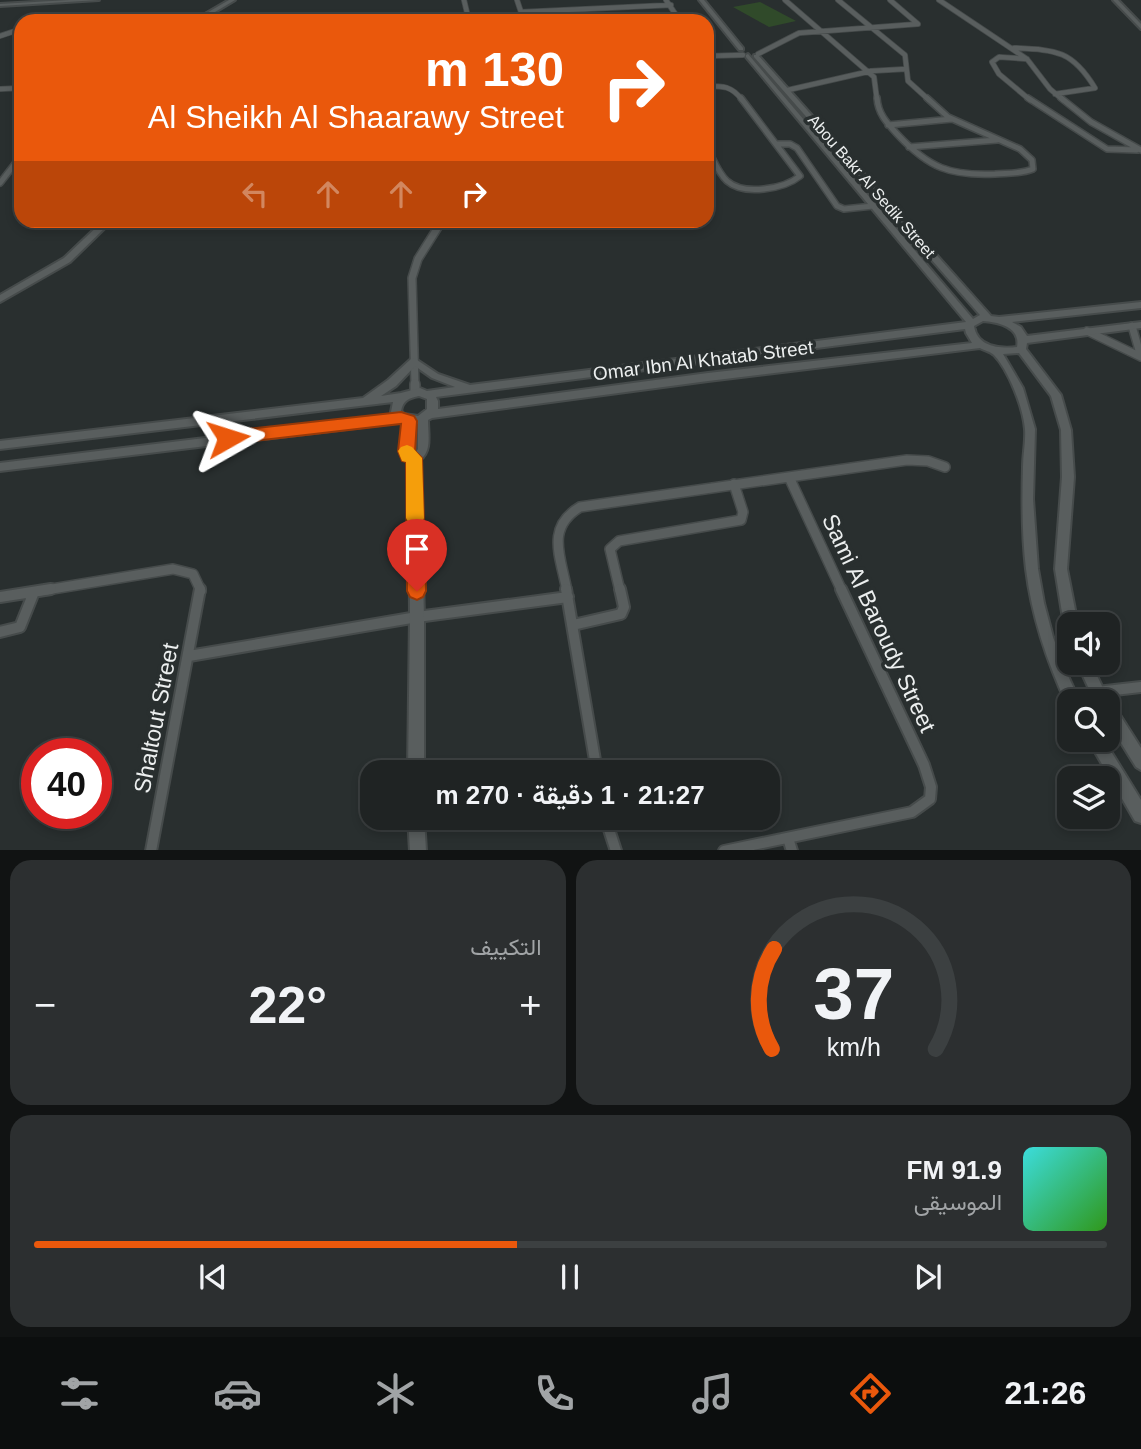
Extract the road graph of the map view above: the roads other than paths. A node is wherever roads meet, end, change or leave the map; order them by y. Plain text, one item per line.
1 (43, 0) edge
2 (97, 0) edge
3 (227, 0) edge
4 (233, 0) edge
5 (517, 0) edge
6 (666, 0) edge
7 (701, 0) edge
8 (709, 0) edge
9 (785, 0) edge
10 (838, 0) edge
11 (890, 0) edge
12 (939, 0) edge
13 (1115, 0) edge
14 (1124, 0) edge
15 (0, 4) edge
16 (671, 5) junction
17 (216, 9) junction
18 (521, 12) joint
19 (208, 14) edge
20 (676, 14) edge
21 (714, 14) edge
22 (714, 14) edge
23 (1141, 17) edge
24 (1141, 27) edge
25 (873, 29) junction
26 (820, 32) junction
27 (1014, 48) junction
28 (749, 52) junction
29 (714, 56) edge
30 (1027, 59) junction
31 (906, 69) junction
32 (868, 72) junction
33 (714, 86) edge
34 (788, 90) junction
35 (1055, 94) junction
36 (953, 119) junction
37 (888, 125) junction
38 (1000, 140) junction
39 (777, 144) junction
40 (909, 147) junction
41 (1140, 150) edge
42 (714, 160) edge
43 (14, 165) edge
44 (0, 183) edge
45 (873, 206) junction
46 (101, 228) edge
47 (437, 228) edge
48 (0, 299) edge
49 (1141, 305) edge
50 (988, 317) junction
51 (1000, 320) junction
52 (970, 323) junction
53 (1137, 325) edge
54 (1087, 331) junction
55 (1022, 344) junction
56 (981, 345) junction
57 (996, 351) junction
58 (1141, 357) edge
59 (414, 360) junction
60 (472, 388) junction
61 (415, 392) junction
62 (428, 394) junction
63 (402, 397) junction
64 (362, 402) junction
65 (426, 416) junction
66 (405, 419) junction
67 (0, 445) edge
68 (414, 458) junction
69 (0, 467) edge
70 (945, 467) dead end
71 (789, 477) junction
72 (734, 484) junction
73 (34, 592) junction
74 (0, 597) edge
75 (568, 597) junction
76 (1069, 612) edge
77 (417, 617) junction
78 (573, 625) junction
79 (0, 632) edge
80 (189, 656) junction
81 (1141, 687) edge
82 (1067, 689) edge
83 (1120, 692) edge
84 (1120, 728) edge
85 (1102, 752) edge
86 (416, 760) edge
87 (595, 760) edge
88 (1141, 762) edge
89 (1141, 815) edge
90 (417, 830) edge
91 (609, 830) edge
92 (790, 844) edge
93 (151, 850) edge
94 (418, 850) edge
95 (616, 850) edge
96 (723, 850) edge

1 - 15 street
2 - 15 street
3 - 17 street
4 - 17 street
5 - 18 street
6 - 16 street
7 - 21 street, Abou Bakr Al Sedik Street
8 - 28 street, Abou Bakr Al Sedik Street
9 - 26 street
10 - 25 street
11 - 25 street
12 - 27 street
13 - 24 street
14 - 23 street
16 - 18 street
16 - 20 street
17 - 19 street
22 - 28 street, Abou Bakr Al Sedik Street
25 - 26 street
25 - 31 street
26 - 28 street
26 - 32 street
27 - 30 street
27 - 35 street
28 - 29 street
28 - 34 street, Abou Bakr Al Sedik Street
28 - 45 street, Abou Bakr Al Sedik Street
30 - 35 street
30 - 41 street
31 - 32 street
31 - 36 street
32 - 34 street
32 - 37 street
33 - 39 street
34 - 50 street, Abou Bakr Al Sedik Street
35 - 41 street
36 - 37 street
36 - 38 street
37 - 40 street
38 - 40 street
38 - 40 street
39 - 42 street
39 - 45 street
43 - 44 street
45 - 52 street, Abou Bakr Al Sedik Street
46 - 48 street
47 - 59 street
49 - 51 street
50 - 51 street
50 - 52 street, Omar Ibn Al Khatab Street
51 - 55 street
52 - 56 street, Abou Bakr Al Sedik Street
52 - 60 street, Omar Ibn Al Khatab Street
53 - 54 street
53 - 58 street
54 - 55 street
54 - 58 street
55 - 57 street
55 - 76 street
56 - 57 street
56 - 65 street, Omar Ibn Al Khatab Street
57 - 82 street
59 - 60 street
59 - 61 street
59 - 64 street
60 - 62 street, Omar Ibn Al Khatab Street
61 - 62 street
61 - 63 street
62 - 65 street
63 - 64 street
63 - 66 street
64 - 67 street
65 - 66 street
65 - 68 street
66 - 68 street
66 - 69 street
68 - 77 street
70 - 71 street
71 - 72 street
71 - 92 street, Sami Al Baroudy Street
72 - 75 street
72 - 78 street
73 - 74 street
73 - 79 street
73 - 80 street, Shaltout Street
75 - 77 street
75 - 78 street
77 - 80 street
77 - 86 street
78 - 87 street
80 - 93 street, Shaltout Street
81 - 83 street
84 - 88 street
85 - 89 street
90 - 94 street
91 - 95 street
92 - 96 street

